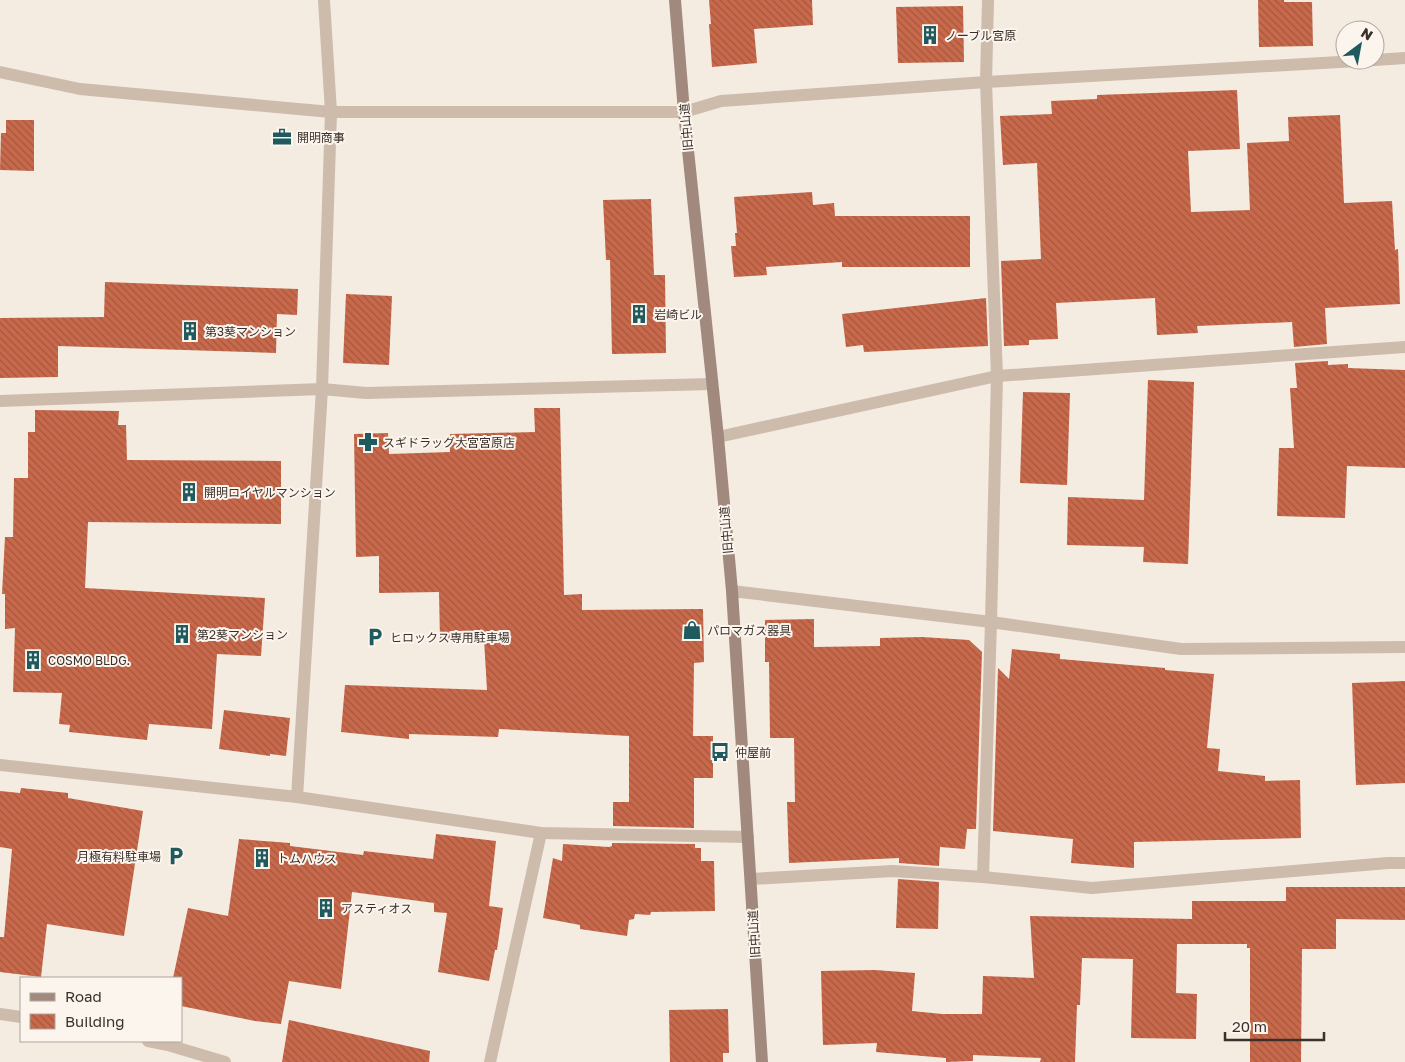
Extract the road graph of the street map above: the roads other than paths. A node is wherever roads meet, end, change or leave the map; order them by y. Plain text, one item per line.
1 (324, 0) edge
2 (675, 0) edge
3 (988, 0) edge
4 (1405, 58) edge
5 (1385, 59) edge
6 (1335, 62) edge
7 (0, 72) edge
8 (986, 82) junction
9 (331, 112) junction
10 (684, 112) junction
11 (1405, 347) edge
12 (997, 376) junction
13 (712, 384) junction
14 (322, 389) junction
15 (0, 401) edge
16 (718, 437) junction
17 (732, 591) junction
18 (991, 622) junction
19 (1405, 647) edge
20 (0, 765) edge
21 (297, 797) junction
22 (541, 833) junction
23 (748, 837) junction
24 (1405, 863) edge
25 (983, 876) junction
26 (751, 878) junction
27 (0, 1014) edge
28 (20, 1017) edge
29 (153, 1042) edge
30 (226, 1062) edge
31 (490, 1062) edge
32 (762, 1062) edge

1 - 9 street
2 - 10 main road, 旧中山道
3 - 8 street
4 - 5 street
6 - 8 street
7 - 9 street
8 - 10 street
8 - 12 street
9 - 10 street
9 - 14 street
10 - 13 main road, 旧中山道
11 - 12 street
12 - 16 street
12 - 18 street
13 - 14 street
13 - 16 main road, 旧中山道
14 - 15 street
14 - 21 street
16 - 17 main road, 旧中山道
17 - 18 street
17 - 23 main road, 旧中山道
18 - 19 street
18 - 25 street
20 - 21 street
21 - 22 street
22 - 23 street
22 - 31 street
23 - 26 main road, 旧中山道
24 - 25 street
25 - 26 street
26 - 32 main road, 旧中山道
27 - 28 street
29 - 30 street

